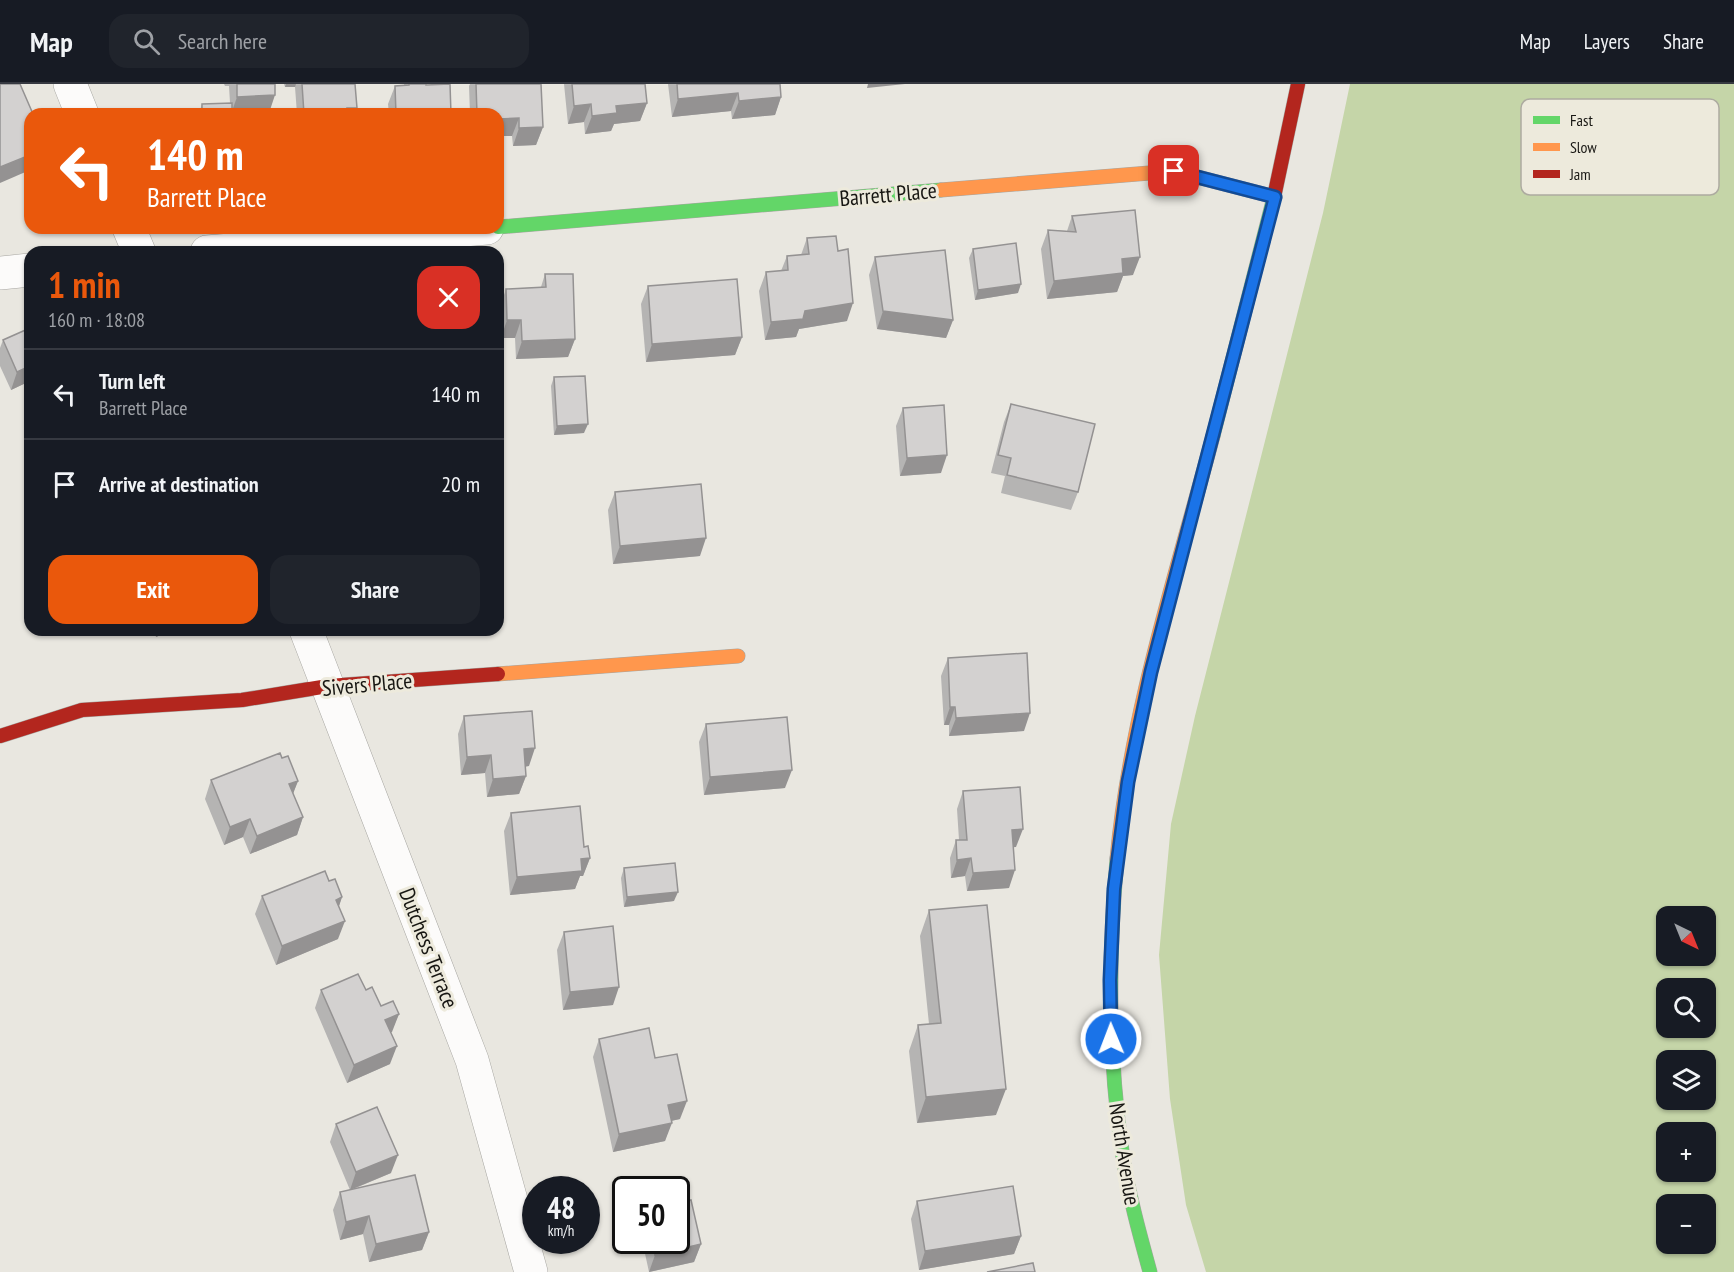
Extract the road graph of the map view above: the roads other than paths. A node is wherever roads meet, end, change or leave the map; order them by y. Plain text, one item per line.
1 (70, 84) edge
2 (1298, 84) edge
3 (80, 108) edge
4 (1275, 197) junction
5 (504, 227) edge
6 (417, 234) edge
7 (277, 246) edge
8 (24, 271) edge
9 (0, 273) edge
10 (308, 636) edge
11 (738, 656) dead end
12 (328, 686) junction
13 (0, 736) edge
14 (531, 1272) edge
15 (1150, 1272) edge

1 - 3 street
2 - 4 street, North Avenue
4 - 5 street, Barrett Place
4 - 15 street, North Avenue
6 - 7 street
8 - 9 street
10 - 12 street, Dutchess Terrace
11 - 12 street, Sivers Place
12 - 13 street, Sivers Place
12 - 14 street, Dutchess Terrace

